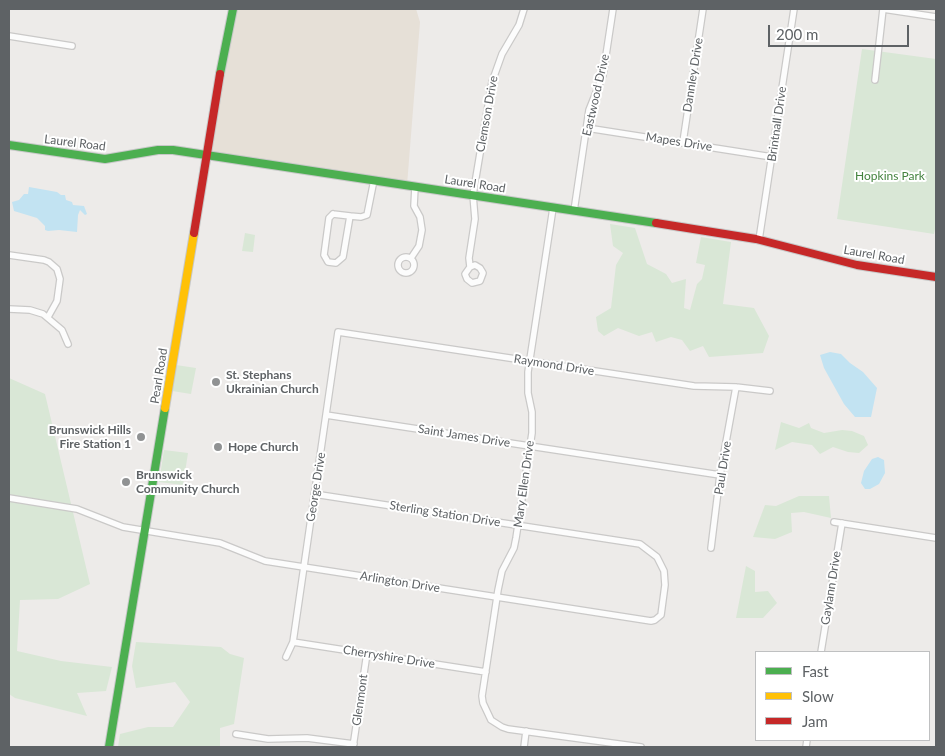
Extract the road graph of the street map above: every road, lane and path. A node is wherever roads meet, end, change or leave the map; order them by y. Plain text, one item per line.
1 (233, 9) edge
2 (524, 9) edge
3 (613, 9) edge
4 (703, 9) edge
5 (794, 9) edge
6 (883, 9) edge
7 (936, 17) edge
8 (9, 36) edge
9 (72, 46) dead end
10 (874, 80) dead end
11 (586, 128) junction
12 (683, 142) junction
13 (9, 145) edge
14 (208, 154) junction
15 (772, 157) junction
16 (374, 180) junction
17 (415, 186) junction
18 (473, 195) junction
19 (553, 208) junction
20 (574, 211) junction
21 (350, 216) junction
22 (759, 240) junction
23 (9, 255) edge
24 (411, 258) dead end
25 (470, 267) dead end
26 (936, 277) edge
27 (9, 309) edge
28 (48, 317) junction
29 (338, 332) joint
30 (68, 344) dead end
31 (530, 361) junction
32 (736, 387) junction
33 (770, 391) dead end
34 (326, 415) junction
35 (530, 447) junction
36 (720, 475) junction
37 (314, 494) junction
38 (9, 498) edge
39 (834, 522) dead end
40 (842, 523) junction
41 (518, 525) junction
42 (145, 531) junction
43 (936, 538) edge
44 (711, 548) dead end
45 (304, 567) junction
46 (497, 597) junction
47 (659, 618) joint
48 (293, 642) junction
49 (821, 651) edge
50 (367, 653) junction
51 (286, 657) dead end
52 (486, 672) junction
53 (526, 731) junction
54 (236, 734) dead end
55 (354, 746) edge
56 (109, 747) edge
57 (524, 747) edge
58 (641, 747) edge

1 - 14 street, Pearl Road
2 - 18 street, Clemson Drive
3 - 11 street, Eastwood Drive
4 - 12 street, Dannley Drive
5 - 15 street, Brintnall Drive
6 - 7 street
6 - 10 street
8 - 9 street
11 - 12 street, Mapes Drive
11 - 20 street, Eastwood Drive
12 - 15 street, Mapes Drive
13 - 14 street, Laurel Road
14 - 16 street, Laurel Road
14 - 42 street, Pearl Road
15 - 22 street, Brintnall Drive
16 - 17 street, Laurel Road
16 - 21 street
17 - 18 street, Laurel Road
17 - 24 street
18 - 19 street, Laurel Road
18 - 25 street, Clemson Drive
19 - 20 street, Laurel Road
19 - 31 street, Mary Ellen Drive
20 - 22 street, Laurel Road
21 - 21 street
22 - 26 street, Laurel Road
23 - 28 street
27 - 28 street
28 - 30 street
29 - 31 street, Raymond Drive
29 - 34 street, George Drive
31 - 32 street, Raymond Drive
31 - 35 street, Mary Ellen Drive
32 - 33 street, Raymond Drive
32 - 36 street, Paul Drive
34 - 35 street, Saint James Drive
34 - 37 street, George Drive
35 - 36 street, Saint James Drive
35 - 41 street, Mary Ellen Drive
36 - 44 street, Paul Drive
37 - 41 street, Sterling Station Drive
37 - 45 street, George Drive
38 - 42 street, Arlington Drive
39 - 40 street
40 - 43 street
40 - 49 street, Gaylann Drive
41 - 46 street, Mary Ellen Drive
41 - 47 street, Sterling Station Drive
42 - 45 street, Arlington Drive
42 - 56 street, Pearl Road
45 - 46 street, Arlington Drive
45 - 48 street, George Drive
46 - 47 street, Arlington Drive
46 - 52 street, Mary Ellen Drive
48 - 50 street, Cherryshire Drive
48 - 51 street, George Drive
50 - 52 street, Cherryshire Drive
50 - 55 street, Glenmont
52 - 53 street, Mary Ellen Drive
53 - 57 street
53 - 58 street, Mary Ellen Drive
54 - 55 street

